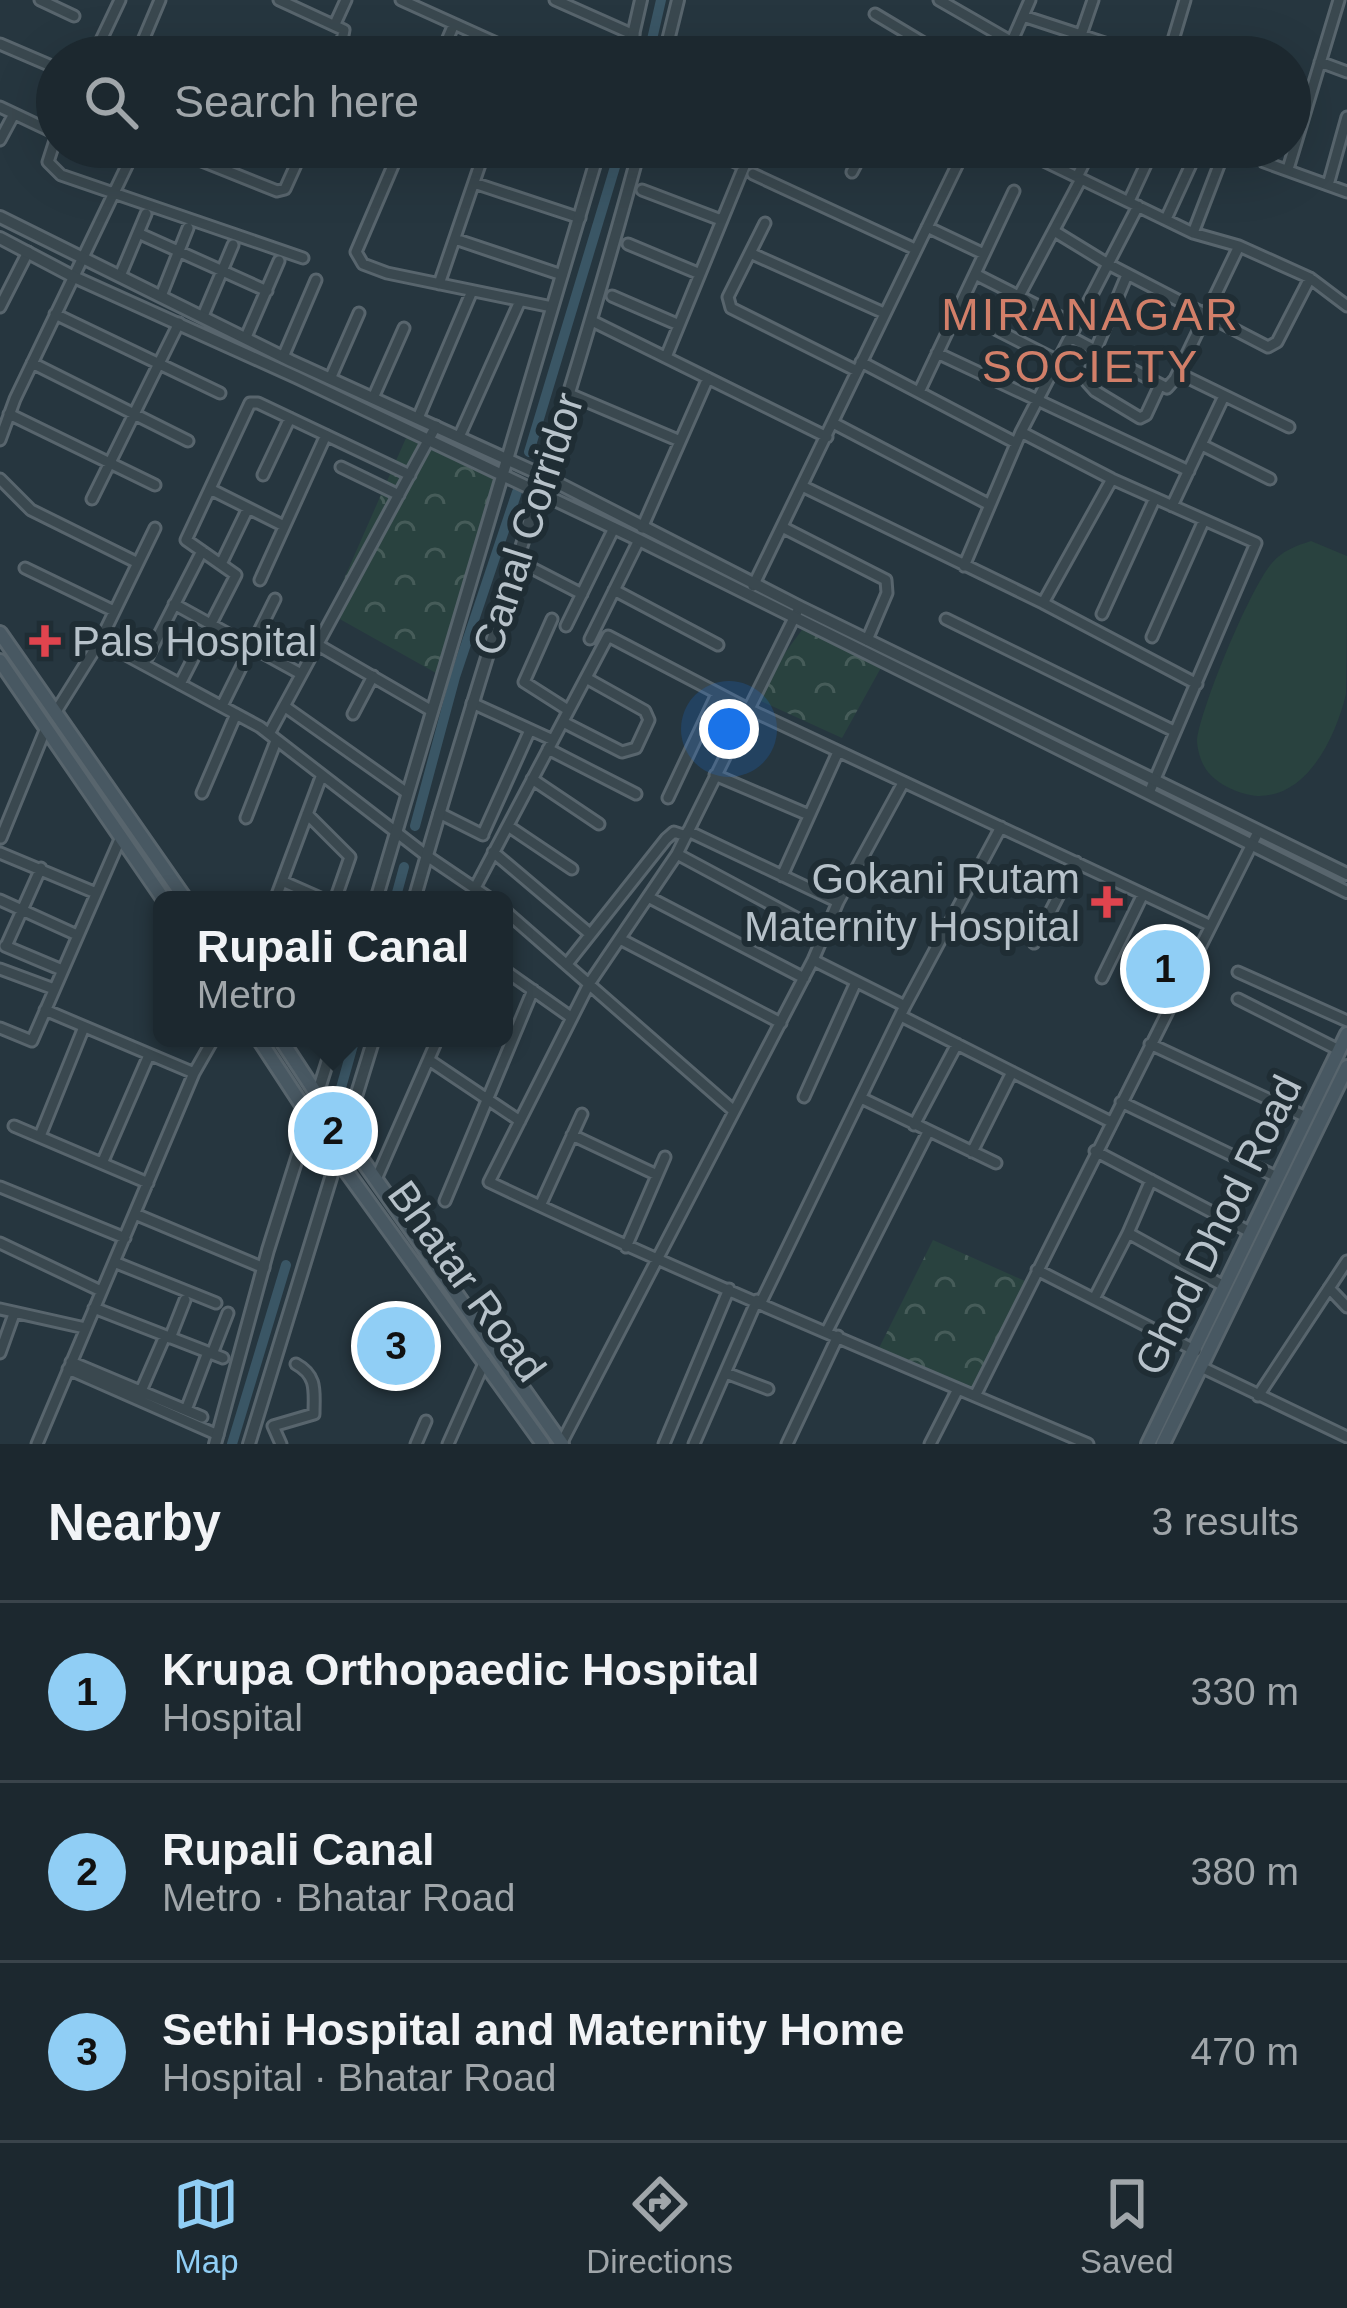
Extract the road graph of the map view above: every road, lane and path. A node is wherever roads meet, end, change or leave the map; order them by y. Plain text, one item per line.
1 (40, 0) edge
2 (120, 0) edge
3 (160, 0) edge
4 (279, 0) edge
5 (346, 0) edge
6 (401, 0) edge
7 (555, 0) edge
8 (640, 0) edge
9 (678, 0) edge
10 (939, 0) edge
11 (1030, 0) edge
12 (1093, 0) edge
13 (1185, 0) edge
14 (1339, 0) edge
15 (875, 14) dead end
16 (74, 16) dead end
17 (1023, 16) junction
18 (334, 24) junction
19 (454, 24) junction
20 (634, 34) joint
21 (1081, 35) junction
22 (103, 36) edge
23 (145, 36) edge
24 (345, 36) edge
25 (449, 36) edge
26 (479, 36) edge
27 (669, 36) edge
28 (912, 36) edge
29 (1002, 36) edge
30 (1015, 36) edge
31 (1084, 36) edge
32 (1174, 36) edge
33 (0, 44) edge
34 (36, 59) edge
35 (1321, 62) junction
36 (1347, 72) edge
37 (1311, 94) edge
38 (0, 107) edge
39 (14, 114) junction
40 (1347, 117) edge
41 (36, 124) edge
42 (0, 140) edge
43 (52, 168) edge
44 (126, 168) edge
45 (220, 168) edge
46 (296, 168) edge
47 (391, 168) edge
48 (479, 168) edge
49 (594, 168) edge
50 (634, 168) edge
51 (744, 168) edge
52 (854, 168) edge
53 (956, 168) edge
54 (1059, 168) edge
55 (1083, 168) edge
56 (1146, 168) edge
57 (1188, 168) edge
58 (1218, 168) edge
59 (1285, 168) edge
60 (1288, 169) joint
61 (748, 170) junction
62 (852, 172) dead end
63 (1079, 178) junction
64 (474, 183) junction
65 (1328, 185) junction
66 (642, 190) dead end
67 (1014, 191) dead end
68 (1347, 192) edge
69 (114, 194) junction
70 (1134, 203) junction
71 (146, 214) dead end
72 (0, 217) edge
73 (580, 218) junction
74 (1166, 219) junction
75 (721, 220) junction
76 (765, 224) dead end
77 (927, 227) junction
78 (188, 228) dead end
79 (1054, 231) junction
80 (1193, 232) junction
81 (138, 233) junction
82 (0, 238) edge
83 (454, 239) junction
84 (628, 244) dead end
85 (233, 245) dead end
86 (1239, 246) junction
87 (915, 250) junction
88 (28, 252) junction
89 (179, 252) junction
90 (750, 253) junction
91 (984, 254) junction
92 (84, 258) junction
93 (303, 258) dead end
94 (279, 260) dead end
95 (1108, 264) junction
96 (223, 271) junction
97 (700, 274) junction
98 (975, 274) junction
99 (562, 275) junction
100 (1127, 275) junction
101 (120, 276) junction
102 (74, 277) junction
103 (1310, 278) junction
104 (316, 280) dead end
105 (440, 284) junction
106 (1346, 290) edge
107 (267, 291) junction
108 (472, 291) junction
109 (161, 296) junction
110 (612, 296) dead end
111 (1019, 296) junction
112 (520, 301) junction
113 (1343, 304) edge
114 (0, 307) edge
115 (552, 308) junction
116 (958, 310) junction
117 (359, 313) dead end
118 (884, 313) junction
119 (55, 314) junction
120 (203, 316) junction
121 (1205, 316) junction
122 (592, 321) junction
123 (179, 323) junction
124 (1076, 325) junction
125 (679, 326) junction
126 (404, 328) dead end
127 (1070, 337) junction
128 (246, 338) junction
129 (1096, 349) junction
130 (937, 353) junction
131 (283, 357) junction
132 (666, 357) junction
133 (1058, 361) junction
134 (32, 363) junction
135 (159, 364) junction
136 (859, 367) junction
137 (1178, 374) junction
138 (330, 379) junction
139 (708, 379) junction
140 (1159, 387) junction
141 (0, 391) edge
142 (919, 392) junction
143 (220, 393) dead end
144 (569, 394) junction
145 (1224, 396) junction
146 (373, 398) junction
147 (15, 399) junction
148 (1038, 400) junction
149 (9, 414) junction
150 (135, 415) junction
151 (290, 418) junction
152 (418, 418) junction
153 (833, 423) junction
154 (436, 427) junction
155 (1289, 427) dead end
156 (1021, 432) junction
157 (326, 435) junction
158 (459, 437) junction
159 (826, 437) junction
160 (0, 440) edge
161 (188, 441) dead end
162 (429, 441) junction
163 (680, 441) junction
164 (1016, 443) junction
165 (1202, 446) junction
166 (506, 458) junction
167 (111, 464) junction
168 (341, 467) dead end
169 (1189, 471) junction
170 (501, 474) junction
171 (410, 475) junction
172 (263, 476) dead end
173 (546, 477) junction
174 (1270, 478) dead end
175 (0, 479) edge
176 (1112, 479) junction
177 (155, 485) dead end
178 (802, 487) junction
179 (210, 489) junction
180 (540, 492) junction
181 (399, 495) junction
182 (1155, 498) junction
183 (92, 499) dead end
184 (989, 505) junction
185 (1172, 506) junction
186 (248, 508) junction
187 (1204, 520) junction
188 (284, 526) junction
189 (782, 526) junction
190 (155, 528) dead end
191 (614, 528) junction
192 (641, 534) junction
193 (202, 551) junction
194 (516, 560) junction
195 (138, 563) junction
196 (221, 564) junction
197 (964, 566) junction
198 (25, 568) dead end
199 (260, 580) dead end
200 (754, 581) junction
201 (614, 590) junction
202 (582, 594) junction
203 (748, 596) junction
204 (275, 599) dead end
205 (1042, 603) junction
206 (174, 604) junction
207 (800, 607) junction
208 (114, 611) junction
209 (1102, 614) dead end
210 (552, 619) dead end
211 (946, 619) dead end
212 (793, 620) junction
213 (210, 624) junction
214 (566, 626) dead end
215 (0, 633) edge
216 (1152, 637) dead end
217 (590, 639) dead end
218 (867, 640) junction
219 (100, 641) junction
220 (318, 644) junction
221 (718, 645) dead end
222 (250, 646) junction
223 (0, 661) edge
224 (144, 664) junction
225 (302, 674) junction
226 (373, 676) junction
227 (586, 678) junction
228 (180, 684) junction
229 (1197, 684) junction
230 (718, 694) junction
231 (472, 703) junction
232 (221, 706) junction
233 (284, 706) junction
234 (746, 709) junction
235 (568, 710) junction
236 (432, 711) junction
237 (55, 713) junction
238 (236, 714) junction
239 (353, 714) dead end
240 (562, 722) junction
241 (46, 728) junction
242 (530, 730) junction
243 (1174, 731) junction
244 (272, 738) junction
245 (550, 745) junction
246 (838, 752) junction
247 (715, 775) junction
248 (321, 777) junction
249 (532, 779) junction
250 (1155, 779) junction
251 (904, 783) junction
252 (1149, 793) junction
253 (202, 794) dead end
254 (407, 794) junction
255 (636, 794) dead end
256 (668, 798) dead end
257 (439, 813) junction
258 (307, 814) junction
259 (809, 815) junction
260 (246, 818) dead end
261 (598, 824) dead end
262 (508, 826) junction
263 (1001, 827) junction
264 (396, 833) junction
265 (687, 833) junction
266 (482, 834) junction
267 (121, 837) junction
268 (1256, 837) junction
269 (1, 838) edge
270 (496, 847) junction
271 (0, 853) edge
272 (677, 854) junction
273 (427, 856) junction
274 (1076, 862) junction
275 (40, 868) junction
276 (572, 869) dead end
277 (1347, 874) edge
278 (782, 876) junction
279 (282, 881) junction
280 (476, 886) junction
281 (158, 891) edge
282 (180, 891) edge
283 (278, 891) edge
284 (305, 891) edge
285 (338, 891) edge
286 (379, 891) edge
287 (417, 891) edge
288 (482, 891) edge
289 (1347, 892) edge
290 (96, 893) junction
291 (1143, 894) junction
292 (648, 897) junction
293 (0, 900) edge
294 (838, 902) junction
295 (21, 910) junction
296 (513, 918) edge
297 (1209, 925) junction
298 (590, 934) junction
299 (826, 934) junction
300 (77, 935) junction
301 (620, 939) junction
302 (1034, 943) dead end
303 (3, 945) edge
304 (813, 960) junction
305 (567, 964) junction
306 (0, 969) edge
307 (62, 970) junction
308 (1238, 972) dead end
309 (513, 976) edge
310 (804, 978) junction
311 (1102, 979) dead end
312 (856, 982) junction
313 (590, 983) junction
314 (54, 989) junction
315 (533, 990) junction
316 (1238, 999) dead end
317 (45, 1010) junction
318 (903, 1011) junction
319 (572, 1018) junction
320 (1347, 1021) edge
321 (781, 1023) junction
322 (84, 1027) junction
323 (0, 1028) edge
324 (513, 1040) edge
325 (1345, 1040) edge
326 (957, 1044) junction
327 (1150, 1044) junction
328 (209, 1047) edge
329 (264, 1047) edge
330 (286, 1047) edge
331 (332, 1047) edge
332 (371, 1047) edge
333 (434, 1047) edge
334 (510, 1047) edge
335 (149, 1055) junction
336 (429, 1060) junction
337 (1347, 1067) edge
338 (1012, 1072) junction
339 (194, 1073) junction
340 (318, 1095) junction
341 (804, 1097) dead end
342 (861, 1098) junction
343 (489, 1100) junction
344 (1121, 1102) junction
345 (734, 1111) junction
346 (582, 1114) dead end
347 (1306, 1117) junction
348 (310, 1118) junction
349 (520, 1121) junction
350 (1111, 1122) junction
351 (914, 1125) junction
352 (14, 1126) dead end
353 (928, 1132) junction
354 (40, 1136) junction
355 (572, 1136) junction
356 (346, 1138) junction
357 (1095, 1150) junction
358 (972, 1152) junction
359 (665, 1157) dead end
360 (103, 1161) junction
361 (339, 1161) junction
362 (996, 1163) dead end
363 (657, 1175) junction
364 (377, 1177) junction
365 (1277, 1177) junction
366 (1151, 1180) junction
367 (148, 1183) junction
368 (0, 1187) edge
369 (445, 1201) dead end
370 (540, 1206) junction
371 (135, 1214) junction
372 (1250, 1232) junction
373 (1128, 1233) junction
374 (125, 1238) junction
375 (0, 1243) edge
376 (626, 1247) junction
377 (655, 1261) junction
378 (1347, 1261) edge
379 (114, 1262) junction
380 (263, 1268) junction
381 (1037, 1270) junction
382 (1224, 1286) junction
383 (1329, 1288) junction
384 (729, 1289) junction
385 (101, 1291) junction
386 (1094, 1299) junction
387 (185, 1300) dead end
388 (759, 1301) junction
389 (216, 1303) dead end
390 (1347, 1307) edge
391 (94, 1308) junction
392 (0, 1309) edge
393 (228, 1313) dead end
394 (14, 1314) junction
395 (85, 1328) junction
396 (833, 1333) junction
397 (167, 1337) junction
398 (1196, 1352) junction
399 (0, 1353) edge
400 (214, 1355) junction
401 (486, 1360) junction
402 (296, 1364) dead end
403 (69, 1365) junction
404 (1201, 1367) junction
405 (726, 1373) junction
406 (768, 1389) dead end
407 (958, 1389) junction
408 (141, 1391) junction
409 (975, 1396) junction
410 (1258, 1396) junction
411 (186, 1410) junction
412 (202, 1417) dead end
413 (426, 1421) dead end
414 (1347, 1437) edge
415 (216, 1439) edge
416 (37, 1444) edge
417 (249, 1444) edge
418 (281, 1444) edge
419 (416, 1444) edge
420 (448, 1444) edge
421 (543, 1444) edge
422 (562, 1444) edge
423 (664, 1444) edge
424 (694, 1444) edge
425 (787, 1444) edge
426 (931, 1444) edge
427 (1088, 1444) edge
428 (1148, 1444) edge
429 (1163, 1444) edge

1 - 16 street
2 - 22 street
3 - 23 street
4 - 18 street
5 - 18 street
6 - 19 street
7 - 20 street
8 - 20 street
9 - 27 street
10 - 29 street
11 - 17 street
12 - 21 street
13 - 32 street
14 - 35 street
15 - 28 street
17 - 21 street
17 - 30 street
18 - 24 street
19 - 25 street
19 - 26 street
21 - 31 street
33 - 34 street
35 - 36 street
35 - 37 street
38 - 39 street
39 - 41 street
39 - 42 street
40 - 65 street
43 - 69 street
44 - 69 street
45 - 46 street
47 - 105 street
48 - 64 street
49 - 73 street
50 - 122 street, Canal Corridor
51 - 61 street
52 - 62 street
53 - 77 street
54 - 63 street
55 - 63 street
56 - 70 street
57 - 74 street
58 - 80 street
59 - 60 street
60 - 65 street
61 - 75 street
61 - 87 street
63 - 70 street
63 - 79 street
64 - 73 street
64 - 83 street
65 - 68 street
66 - 75 street
67 - 91 street
69 - 92 street
69 - 93 street
70 - 74 street
70 - 95 street
71 - 81 street
72 - 92 street
73 - 99 street
74 - 80 street
75 - 97 street
76 - 90 street
77 - 87 street
77 - 91 street
78 - 89 street
79 - 95 street
79 - 111 street
80 - 86 street
81 - 89 street
81 - 101 street
82 - 88 street
83 - 99 street
83 - 105 street
84 - 97 street
85 - 96 street
86 - 103 street
86 - 121 street
87 - 118 street
88 - 102 street
88 - 114 street
89 - 96 street
89 - 109 street
90 - 118 street
90 - 136 street
91 - 98 street
92 - 101 street
92 - 102 street
94 - 107 street
95 - 100 street
95 - 124 street
96 - 107 street
96 - 120 street
97 - 125 street
98 - 111 street
98 - 116 street
99 - 115 street
100 - 121 street
100 - 129 street
101 - 109 street
102 - 119 street
102 - 123 street
103 - 113 street
103 - 121 street
104 - 131 street
105 - 108 street
106 - 113 street
107 - 128 street
108 - 112 street
108 - 152 street
109 - 120 street
110 - 125 street
111 - 124 street
112 - 115 street
112 - 158 street
115 - 166 street
116 - 130 street
116 - 133 street
117 - 138 street
118 - 136 street
119 - 134 street
119 - 135 street
120 - 128 street
121 - 137 street
122 - 132 street
122 - 144 street, Canal Corridor
123 - 135 street
123 - 162 street
124 - 127 street
125 - 132 street
126 - 146 street
127 - 129 street
127 - 133 street
128 - 131 street
129 - 140 street
129 - 140 street
130 - 142 street
130 - 148 street
131 - 138 street
132 - 139 street
133 - 148 street
134 - 147 street
134 - 150 street
135 - 143 street
135 - 150 street
136 - 142 street
136 - 153 street
137 - 140 street
137 - 145 street
138 - 146 street
139 - 159 street
139 - 163 street
141 - 147 street
142 - 164 street
144 - 163 street
144 - 173 street, Canal Corridor
145 - 155 street
145 - 165 street
146 - 152 street
147 - 149 street
148 - 156 street
148 - 169 street
149 - 160 street
149 - 167 street
150 - 161 street
150 - 167 street
151 - 157 street
151 - 172 street
151 - 179 street
152 - 154 street
153 - 159 street
153 - 184 street
154 - 158 street
154 - 162 street
156 - 164 street
156 - 176 street
157 - 171 street
157 - 188 street
158 - 166 street
159 - 178 street
162 - 170 street
162 - 171 street
163 - 192 street
164 - 184 street
165 - 169 street
165 - 174 street
166 - 170 street
166 - 173 street
167 - 177 street
167 - 183 street
168 - 181 street
169 - 185 street
170 - 180 street
170 - 236 street
171 - 181 street
173 - 180 street, Canal Corridor
173 - 192 street
175 - 195 street
176 - 182 street
176 - 205 street
178 - 189 street
178 - 197 street
179 - 186 street
179 - 193 street
180 - 191 street
180 - 194 street, Canal Corridor
181 - 220 street
182 - 185 street
182 - 209 street
184 - 197 street
185 - 187 street
186 - 188 street
186 - 196 street
187 - 216 street
187 - 229 street
188 - 199 street
189 - 200 street
189 - 218 street
190 - 195 street
191 - 192 street
191 - 202 street
192 - 200 street
192 - 201 street
192 - 203 street
193 - 196 street
193 - 206 street
194 - 202 street
194 - 231 street, Canal Corridor
195 - 208 street
196 - 213 street
197 - 205 street
198 - 208 street
200 - 203 street
200 - 207 street
201 - 217 street
201 - 221 street
202 - 214 street
203 - 212 street
204 - 222 street
205 - 229 street
206 - 213 street
206 - 224 street
207 - 212 street
207 - 218 street
208 - 219 street
210 - 235 street
211 - 243 street
212 - 234 street
212 - 252 street
213 - 222 street
213 - 228 street
215 - 237 main road
218 - 250 street
219 - 224 street
219 - 237 street
220 - 225 street
220 - 226 street
222 - 225 street
222 - 232 street
223 - 241 main road
224 - 228 street
225 - 233 street
226 - 236 street
226 - 239 street
227 - 230 street
227 - 235 street
227 - 240 street
228 - 232 street
229 - 243 street
230 - 234 street
230 - 256 street
231 - 242 street
231 - 257 street, Canal Corridor
232 - 238 street
233 - 244 street
233 - 254 street
234 - 246 street
234 - 247 street
235 - 240 street
236 - 254 street
237 - 282 main road
238 - 244 street
238 - 253 street
240 - 245 street
241 - 267 main road
241 - 269 street
242 - 245 street
242 - 266 street
243 - 250 street
244 - 248 street
244 - 260 street
245 - 249 street
245 - 255 street
246 - 251 street
246 - 259 street
247 - 259 street
247 - 265 street
248 - 258 street
248 - 264 street
249 - 261 street
249 - 262 street
250 - 252 street
250 - 268 street
251 - 263 street
251 - 294 street
252 - 268 street
254 - 264 street
257 - 266 street
257 - 273 street, Canal Corridor
258 - 279 street
258 - 285 street
259 - 278 street
262 - 270 street
262 - 276 street
263 - 274 street
263 - 318 street
264 - 273 street
264 - 286 street
265 - 272 street
265 - 278 street
265 - 298 street
266 - 270 street
267 - 281 main road
267 - 290 street
268 - 277 street
268 - 289 street
268 - 297 street
270 - 280 street
270 - 298 street
271 - 275 street
272 - 292 street
272 - 299 street
273 - 280 street
273 - 287 street, Canal Corridor
274 - 291 street
274 - 302 street
275 - 290 street
275 - 295 street
278 - 294 street
279 - 283 street
279 - 284 street
280 - 288 street
290 - 300 street
291 - 297 street
291 - 311 street
292 - 301 street
292 - 310 street
293 - 295 street
294 - 299 street
295 - 300 street
295 - 303 street
296 - 305 street
297 - 327 street
298 - 305 street
299 - 304 street
300 - 307 street
301 - 313 street
301 - 321 street
303 - 307 street
304 - 310 street
304 - 312 street
305 - 313 street
306 - 314 street
307 - 314 street
308 - 320 street
309 - 315 street
310 - 321 street
312 - 318 street
312 - 341 street
313 - 319 street
313 - 345 street
314 - 317 street
315 - 319 street
315 - 324 street
316 - 325 street
317 - 322 street
317 - 323 street
318 - 326 street
318 - 342 street
319 - 349 street
321 - 345 street
322 - 335 street
322 - 354 street
325 - 347 main road, Ghod Dhod Road
326 - 338 street
326 - 351 street
327 - 344 street
327 - 347 street
328 - 339 street
329 - 348 main road, Bhatar Road
330 - 340 main road
331 - 340 street
332 - 356 street
333 - 336 street
334 - 343 street
335 - 339 street
335 - 360 street
336 - 343 street
336 - 364 street
337 - 404 main road
338 - 350 street
338 - 358 street
339 - 367 street
340 - 348 street
340 - 356 main road
342 - 351 street
342 - 388 street
343 - 349 street
343 - 369 street
344 - 350 street
344 - 365 street
345 - 377 street
346 - 355 street
347 - 365 main road, Ghod Dhod Road
348 - 361 main road, Bhatar Road
348 - 380 street
349 - 370 street
350 - 357 street
351 - 353 street
352 - 354 street
353 - 358 street
353 - 396 street
354 - 360 street
355 - 363 street
355 - 370 street
356 - 361 street
356 - 364 main road
357 - 366 street
357 - 381 street
358 - 362 street
359 - 363 street
360 - 367 street
361 - 401 main road, Bhatar Road
361 - 417 street
363 - 376 street
364 - 422 main road
365 - 372 main road, Ghod Dhod Road
366 - 372 street
366 - 373 street
367 - 371 street
368 - 374 street
370 - 376 street
371 - 374 street
371 - 380 street
372 - 382 main road, Ghod Dhod Road
373 - 382 street
373 - 386 street
374 - 379 street
375 - 385 street
376 - 377 street
377 - 384 street
377 - 422 street
378 - 383 street
379 - 385 street
379 - 389 street
380 - 415 street
381 - 386 street
381 - 409 street
382 - 398 main road, Ghod Dhod Road
383 - 390 street
383 - 410 street
384 - 388 street
384 - 423 street
385 - 391 street
386 - 398 street
387 - 397 street
388 - 396 street
388 - 405 street
391 - 395 street
391 - 397 street
392 - 394 street
393 - 400 street
394 - 395 street
394 - 399 street
395 - 403 street
396 - 407 street
396 - 425 street
397 - 400 street
397 - 408 street
398 - 428 main road, Ghod Dhod Road
400 - 411 street
401 - 420 street
401 - 421 main road, Bhatar Road
402 - 418 street
403 - 408 street
403 - 415 street
403 - 416 street
404 - 410 street
404 - 429 main road
405 - 406 street
405 - 424 street
407 - 409 street
407 - 426 street
408 - 411 street
409 - 427 street
410 - 414 street
411 - 412 street
413 - 419 street

